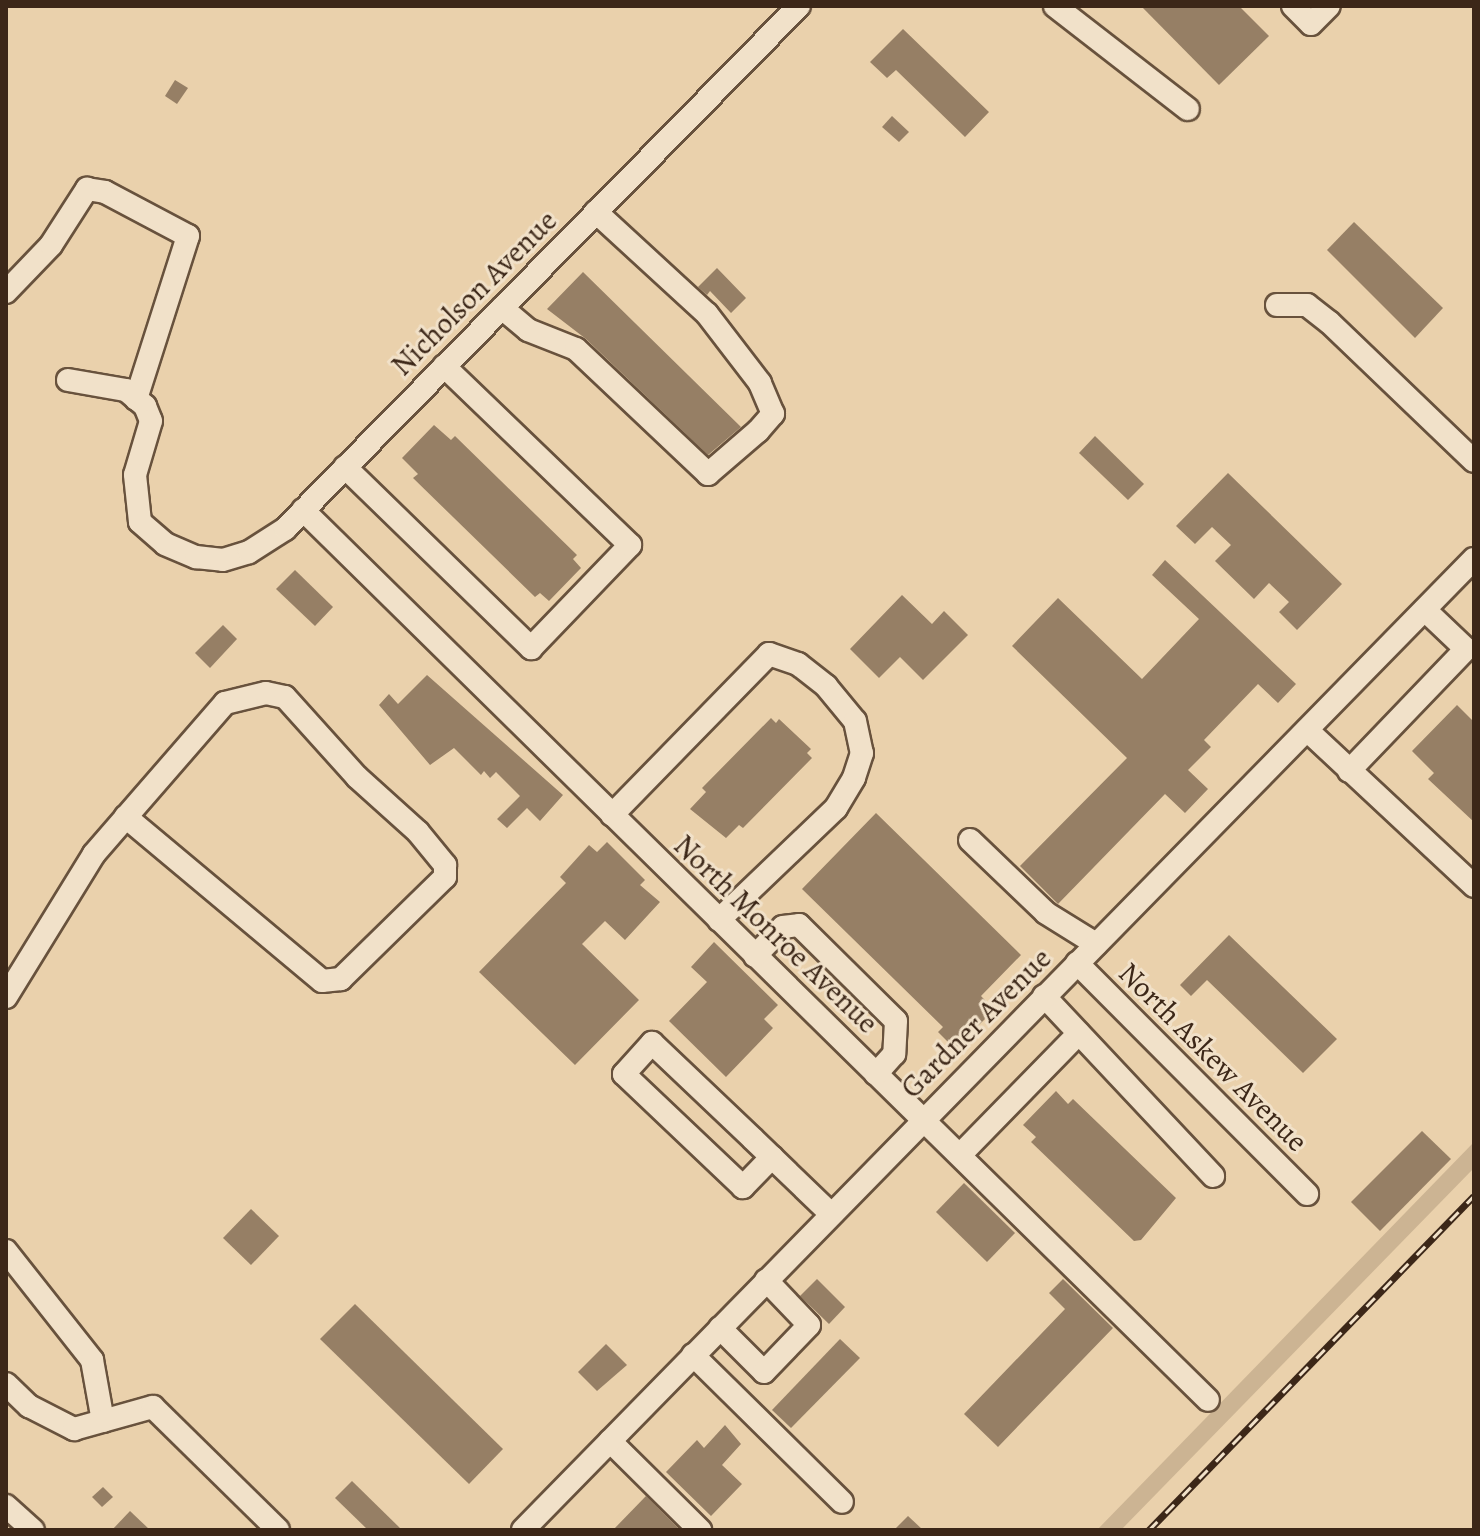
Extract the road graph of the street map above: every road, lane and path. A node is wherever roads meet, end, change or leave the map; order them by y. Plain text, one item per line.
1 (799, 6) edge
2 (1293, 6) edge
3 (1329, 6) edge
4 (1061, 12) edge
5 (1188, 109) dead end
6 (596, 212) junction
7 (6, 292) edge
8 (1277, 305) dead end
9 (502, 308) junction
10 (444, 366) junction
11 (68, 380) dead end
12 (136, 399) junction
13 (1474, 461) edge
14 (345, 467) junction
15 (303, 510) junction
16 (1474, 559) edge
17 (1425, 610) junction
18 (1470, 654) edge
19 (1307, 730) junction
20 (1349, 771) junction
21 (612, 815) junction
22 (126, 817) junction
23 (970, 840) dead end
24 (1474, 886) edge
25 (719, 920) junction
26 (1096, 944) junction
27 (755, 956) junction
28 (1077, 963) junction
29 (1044, 996) junction
30 (6, 997) edge
31 (1079, 1033) junction
32 (876, 1074) junction
33 (923, 1119) junction
34 (960, 1155) junction
35 (772, 1157) junction
36 (1213, 1176) dead end
37 (1307, 1194) dead end
38 (831, 1214) junction
39 (6, 1251) edge
40 (766, 1280) junction
41 (720, 1328) junction
42 (693, 1355) junction
43 (6, 1384) edge
44 (1208, 1400) dead end
45 (103, 1421) junction
46 (610, 1441) junction
47 (842, 1502) dead end
48 (6, 1506) edge
49 (33, 1530) edge
50 (278, 1530) edge
51 (523, 1530) edge
52 (700, 1530) edge

1 - 6 street, Nicholson Avenue
2 - 3 street
4 - 5 street
6 - 9 street, Nicholson Avenue
6 - 9 street
7 - 12 street
8 - 13 street
9 - 10 street, Nicholson Avenue
10 - 14 street, Nicholson Avenue
10 - 14 street
11 - 12 street
12 - 15 street, Nicholson Avenue
14 - 15 street, Nicholson Avenue
15 - 21 street, North Monroe Avenue
16 - 17 street, Gardner Avenue
17 - 18 street
17 - 19 street, Gardner Avenue
18 - 20 street
19 - 20 street
19 - 26 street, Gardner Avenue
20 - 24 street
21 - 25 street, North Monroe Avenue
21 - 25 street
22 - 22 street
22 - 30 street
23 - 26 street
25 - 27 street, North Monroe Avenue
26 - 28 street, Gardner Avenue
27 - 32 street, North Monroe Avenue
27 - 32 street
28 - 29 street, Gardner Avenue
28 - 37 street, North Askew Avenue
29 - 31 street
29 - 33 street, Gardner Avenue
31 - 34 street
31 - 36 street
32 - 33 street, North Monroe Avenue
33 - 34 street, North Monroe Avenue
33 - 38 street, Gardner Avenue
34 - 44 street, North Monroe Avenue
35 - 35 street
35 - 38 street
38 - 40 street, Gardner Avenue
39 - 45 street
40 - 41 street, Gardner Avenue
40 - 41 street
41 - 42 street, Gardner Avenue
42 - 46 street, Gardner Avenue
42 - 47 street
43 - 45 street
45 - 50 street
46 - 51 street, Gardner Avenue
46 - 52 street
48 - 49 street

